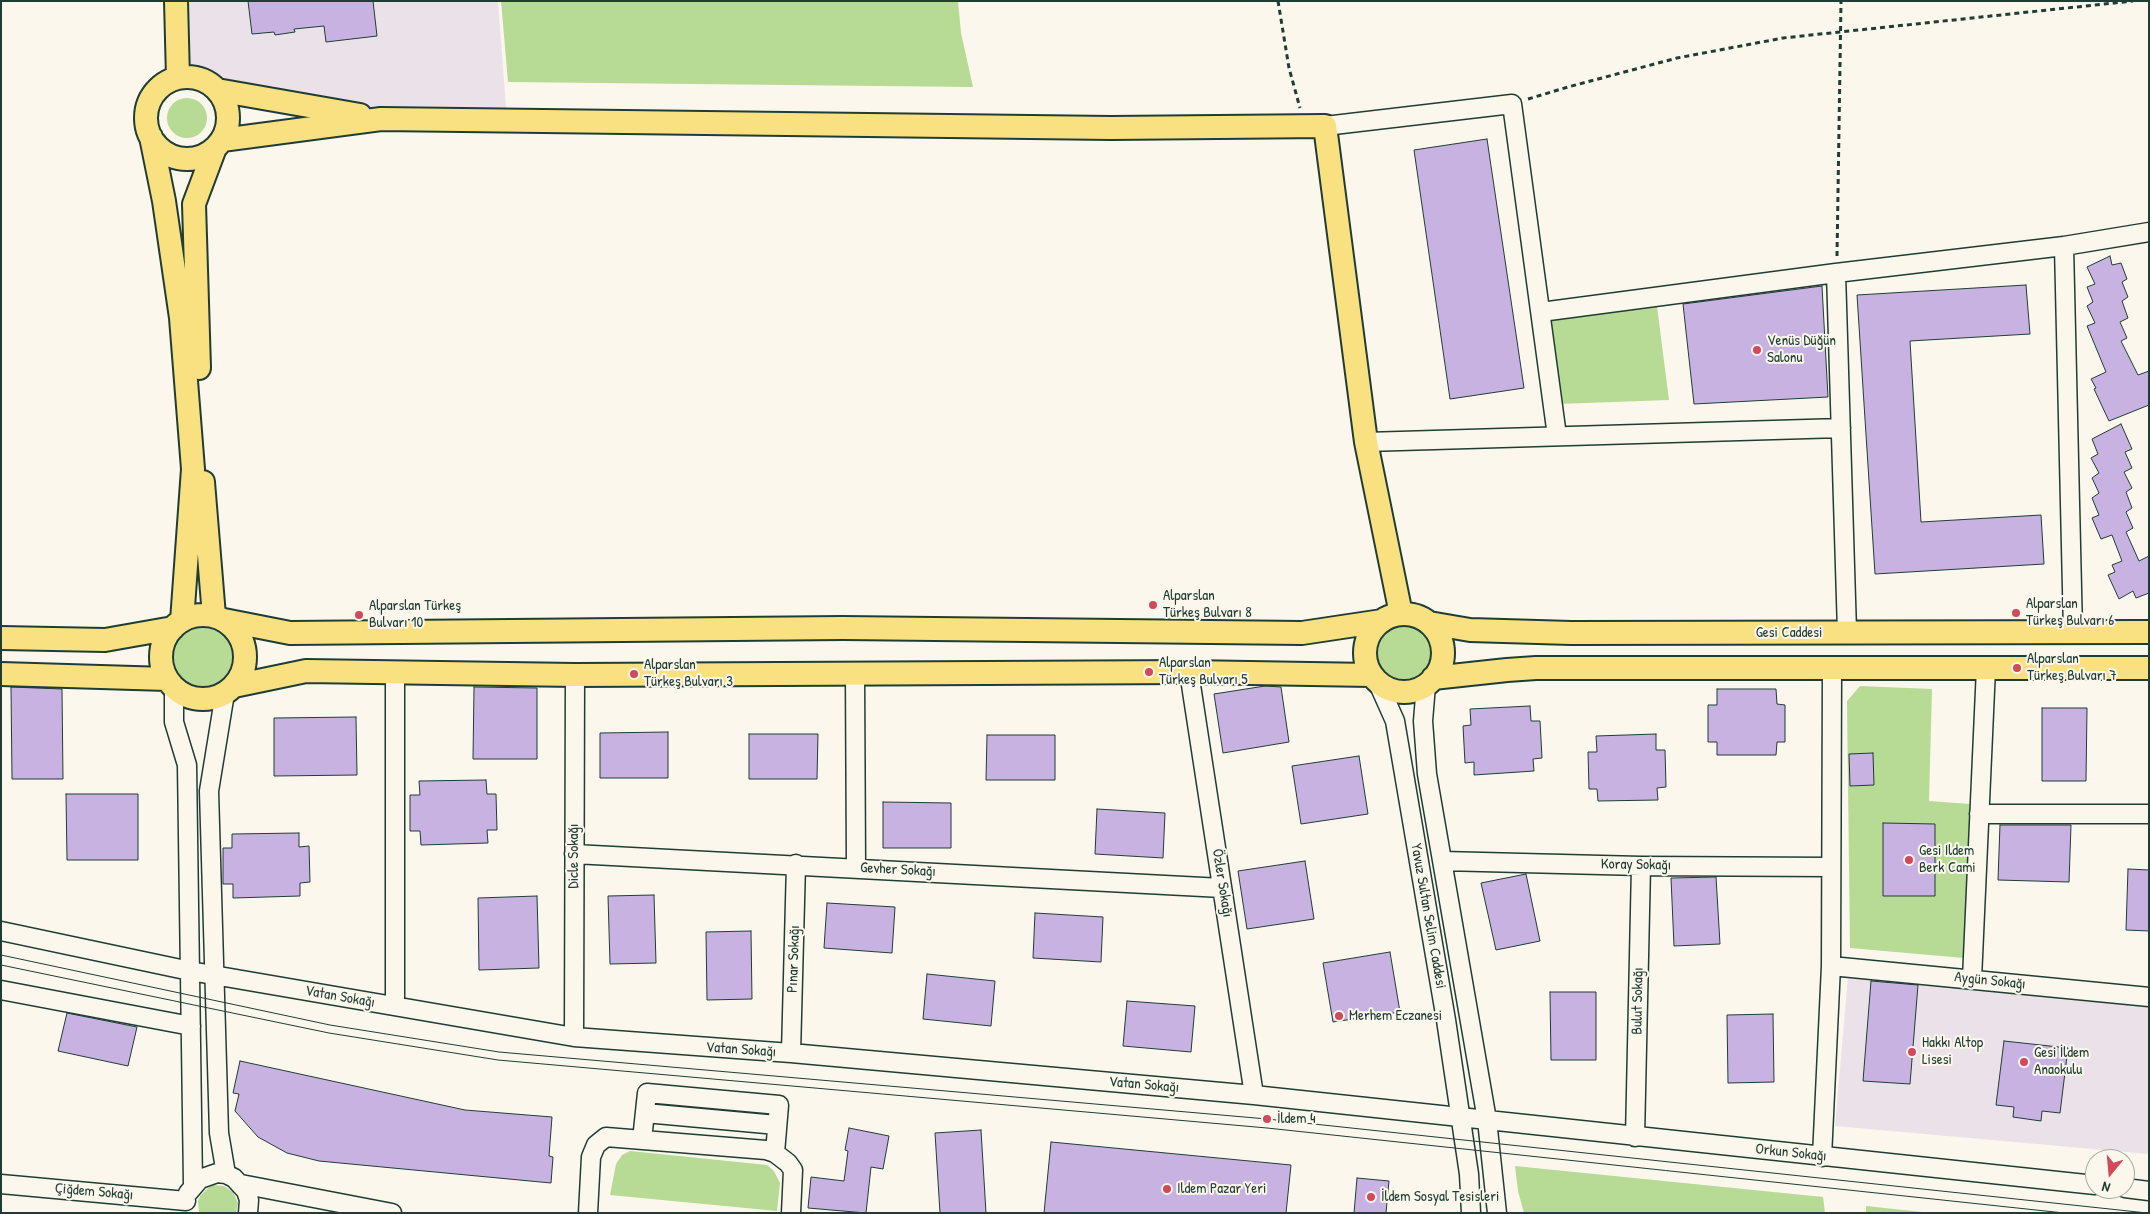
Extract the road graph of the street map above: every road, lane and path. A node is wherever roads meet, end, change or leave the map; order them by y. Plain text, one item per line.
1 (176, 1) edge
2 (1278, 1) edge
3 (1841, 1) edge
4 (2133, 1) edge
5 (1841, 32) junction
6 (178, 78) junction
7 (217, 90) junction
8 (1512, 104) junction
9 (381, 119) junction
10 (1316, 126) junction
11 (151, 137) junction
12 (219, 144) junction
13 (2149, 232) edge
14 (2064, 246) junction
15 (1836, 273) junction
16 (1540, 312) junction
17 (1841, 428) junction
18 (1557, 436) junction
19 (1366, 442) junction
20 (1391, 617) junction
21 (219, 618) junction
22 (1429, 623) junction
23 (177, 624) junction
24 (1847, 632) junction
25 (2073, 632) junction
26 (2149, 632) edge
27 (1, 638) edge
28 (1832, 668) junction
29 (1986, 668) junction
30 (2149, 668) edge
31 (395, 672) junction
32 (1189, 672) junction
33 (1, 674) edge
34 (574, 674) junction
35 (856, 674) junction
36 (1375, 679) junction
37 (1430, 682) junction
38 (170, 683) junction
39 (230, 690) junction
40 (1979, 814) junction
41 (2149, 814) edge
42 (574, 854) junction
43 (1442, 861) junction
44 (796, 864) junction
45 (1641, 866) junction
46 (1830, 867) junction
47 (856, 868) junction
48 (1222, 888) junction
49 (1, 931) edge
50 (1831, 966) junction
51 (190, 971) junction
52 (214, 975) junction
53 (1972, 980) junction
54 (1, 990) edge
55 (2149, 997) edge
56 (395, 1006) junction
57 (190, 1026) junction
58 (574, 1038) junction
59 (791, 1053) junction
60 (1254, 1095) junction
61 (1461, 1116) junction
62 (1487, 1120) junction
63 (1635, 1137) junction
64 (642, 1140) junction
65 (775, 1153) junction
66 (1822, 1157) junction
67 (226, 1174) junction
68 (1, 1184) edge
69 (241, 1184) junction
70 (2085, 1184) edge
71 (193, 1185) junction
72 (2135, 1189) edge
73 (2149, 1191) edge
74 (187, 1207) edge
75 (248, 1213) edge
76 (392, 1213) edge
77 (588, 1213) edge
78 (791, 1213) edge
79 (1471, 1213) edge
80 (1497, 1213) edge

1 - 6 main road
2 - 10 path
3 - 5 path
4 - 5 path
5 - 8 path
5 - 15 path
6 - 7 main road
6 - 11 main road
7 - 9 main road
7 - 12 main road
8 - 10 street
8 - 16 street
9 - 10 main road
9 - 12 main road
10 - 19 main road
11 - 12 main road
11 - 23 main road
12 - 21 main road
13 - 14 street
14 - 15 street
14 - 25 street
15 - 16 street
15 - 17 street
16 - 18 street
17 - 18 street
17 - 24 street
18 - 19 street
19 - 20 main road
20 - 21 main road
20 - 22 main road
20 - 36 main road
21 - 23 main road
21 - 39 main road
22 - 24 main road, Gesi Caddesi
22 - 37 main road
23 - 27 main road
23 - 38 main road
24 - 25 main road, Gesi Caddesi
25 - 26 main road, Gesi Caddesi
28 - 29 main road
28 - 37 main road
28 - 46 street
29 - 30 main road
29 - 40 street
31 - 34 main road
31 - 39 main road
31 - 56 street
32 - 35 main road
32 - 36 main road
32 - 48 street, Özler Sokağı
33 - 38 main road
34 - 35 main road
34 - 42 street, Dicle Sokağı
35 - 47 street
36 - 37 main road
36 - 61 street, Yavuz Sultan Selim Caddesi
37 - 43 street, Yavuz Sultan Selim Caddesi
38 - 39 main road
38 - 51 street
39 - 52 street
40 - 41 street
40 - 53 street
42 - 44 street, Gevher Sokağı
42 - 58 street, Dicle Sokağı
43 - 45 street, Koray Sokağı
43 - 62 street, Yavuz Sultan Selim Caddesi
44 - 47 street, Gevher Sokağı
44 - 59 street, Pınar Sokağı
45 - 46 street, Koray Sokağı
45 - 63 street, Bulut Sokağı
46 - 50 street
47 - 48 street, Gevher Sokağı
48 - 60 street, Özler Sokağı
49 - 51 street, Vatan Sokağı
50 - 53 street, Aygün Sokağı
50 - 66 street
51 - 52 street, Vatan Sokağı
51 - 57 street
52 - 56 street, Vatan Sokağı
52 - 67 street
53 - 55 street, Aygün Sokağı
54 - 57 street
56 - 58 street, Vatan Sokağı
57 - 71 street
58 - 59 street, Vatan Sokağı
59 - 60 street, Vatan Sokağı
60 - 61 street, Vatan Sokağı
61 - 62 street, Vatan Sokağı
61 - 79 street, Yavuz Sultan Selim Caddesi
62 - 63 street, Orkun Sokağı
62 - 80 street, Yavuz Sultan Selim Caddesi
63 - 66 street, Orkun Sokağı
64 - 65 street
64 - 65 street
64 - 77 street
65 - 78 street
66 - 70 street, Orkun Sokağı
67 - 69 street
67 - 71 street
68 - 74 street, Çiğdem Sokağı
69 - 75 street
69 - 76 street
71 - 74 street
72 - 73 street

